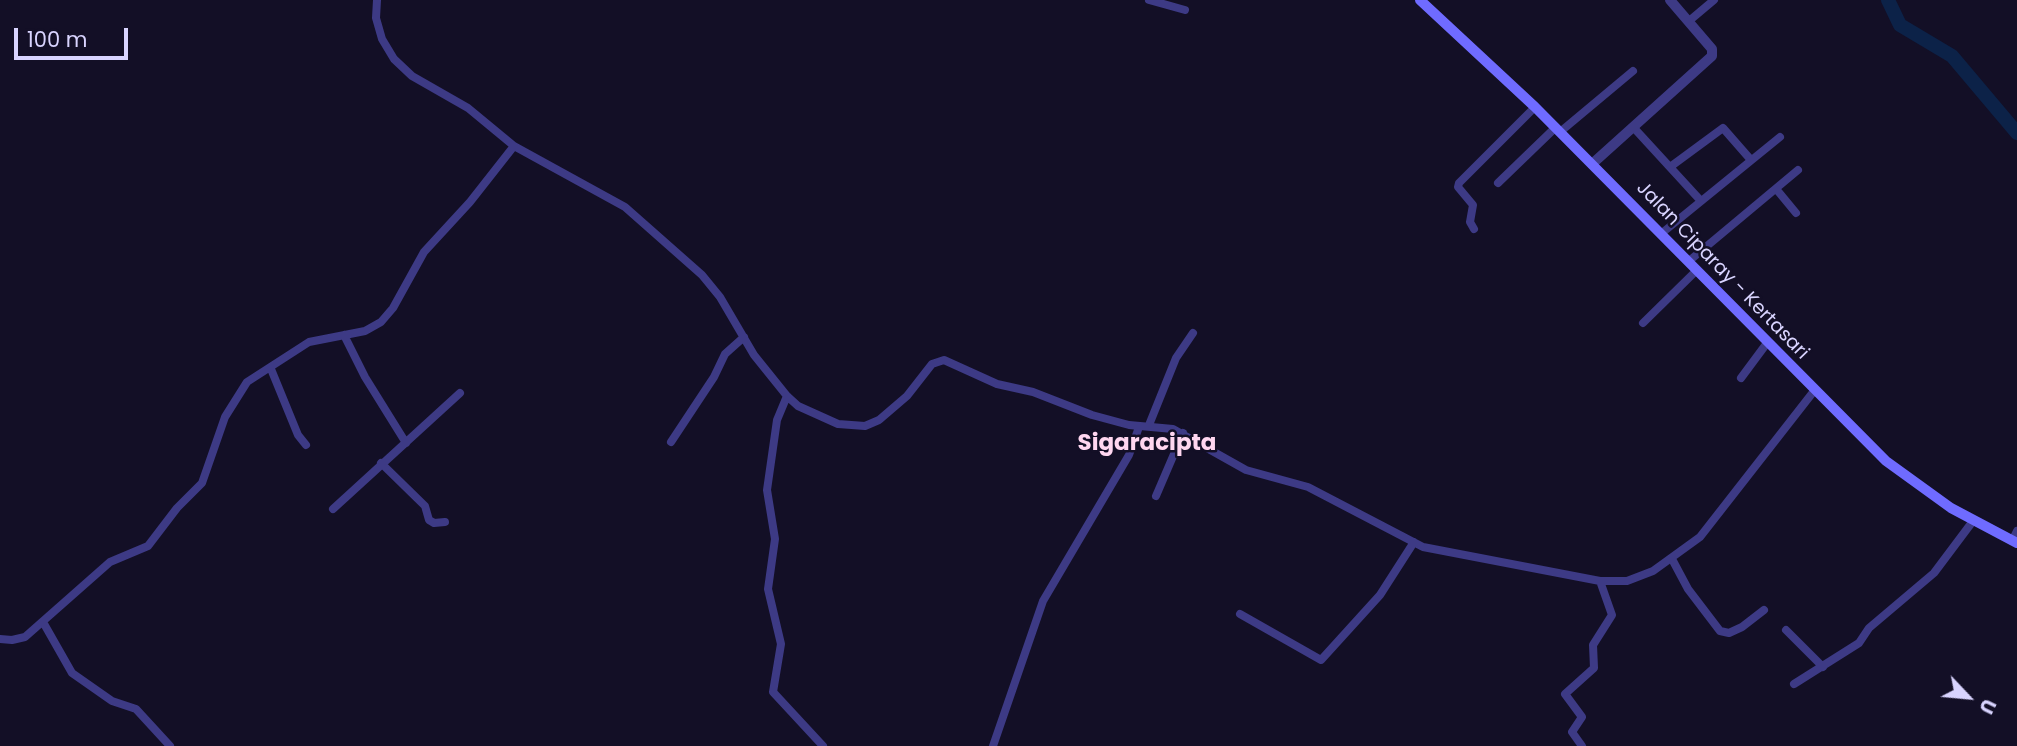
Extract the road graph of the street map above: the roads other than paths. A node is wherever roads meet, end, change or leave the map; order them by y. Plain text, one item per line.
1 (377, 0) edge
2 (1149, 0) edge
3 (1420, 0) edge
4 (1670, 0) edge
5 (1714, 0) edge
6 (1185, 10) dead end
7 (1689, 21) junction
8 (1633, 71) dead end
9 (1535, 107) junction
10 (1634, 128) junction
11 (1558, 129) junction
12 (1780, 137) dead end
13 (514, 146) junction
14 (1751, 160) junction
15 (1592, 164) junction
16 (1670, 167) junction
17 (1798, 170) dead end
18 (1498, 183) dead end
19 (1777, 190) junction
20 (1701, 201) junction
21 (1796, 213) dead end
22 (1474, 229) dead end
23 (1662, 233) junction
24 (1693, 266) junction
25 (1643, 323) dead end
26 (1193, 333) dead end
27 (344, 335) junction
28 (744, 337) junction
29 (1768, 343) junction
30 (271, 369) junction
31 (1741, 377) dead end
32 (1814, 391) junction
33 (460, 393) dead end
34 (787, 396) junction
35 (1149, 425) junction
36 (1139, 426) junction
37 (1183, 433) junction
38 (671, 442) dead end
39 (407, 443) junction
40 (306, 445) dead end
41 (381, 463) junction
42 (1156, 496) dead end
43 (333, 509) dead end
44 (1973, 521) junction
45 (445, 522) dead end
46 (2015, 538) edge
47 (1414, 542) junction
48 (1672, 559) junction
49 (1600, 581) junction
50 (1764, 610) dead end
51 (1240, 614) dead end
52 (43, 622) junction
53 (1786, 630) dead end
54 (0, 639) edge
55 (1823, 667) junction
56 (1794, 684) dead end
57 (170, 746) edge
58 (823, 746) edge
59 (993, 746) edge
60 (1582, 746) edge

1 - 13 street
2 - 6 street
3 - 9 main road, Jalan Ciparay - Kertasari
4 - 7 street
5 - 7 street
7 - 10 street
8 - 11 street
9 - 11 main road, Jalan Ciparay - Kertasari
9 - 22 street
10 - 15 street
10 - 16 street
11 - 15 main road, Jalan Ciparay - Kertasari
11 - 18 street
12 - 14 street
13 - 27 street
13 - 28 street
14 - 16 street
14 - 20 street
15 - 23 main road, Jalan Ciparay - Kertasari
16 - 20 street
17 - 19 street
19 - 21 street
19 - 24 street
20 - 23 street
23 - 24 main road, Jalan Ciparay - Kertasari
24 - 25 street
24 - 29 main road, Jalan Ciparay - Kertasari
26 - 35 street
27 - 30 street
27 - 39 street
28 - 34 street
28 - 38 street
29 - 31 street
29 - 32 main road, Jalan Ciparay - Kertasari
30 - 40 street
30 - 52 street
32 - 44 main road, Jalan Ciparay - Kertasari
32 - 48 street
33 - 39 street
34 - 36 street
34 - 58 street
35 - 36 street
35 - 37 street
36 - 59 street
37 - 42 street
37 - 47 street
39 - 41 street
41 - 43 street
41 - 45 street
44 - 46 main road, Jalan Ciparay - Kertasari
44 - 55 street
47 - 49 street
47 - 51 street
48 - 49 street
48 - 50 street
49 - 60 street
52 - 54 street
52 - 57 street
53 - 55 street
55 - 56 street

